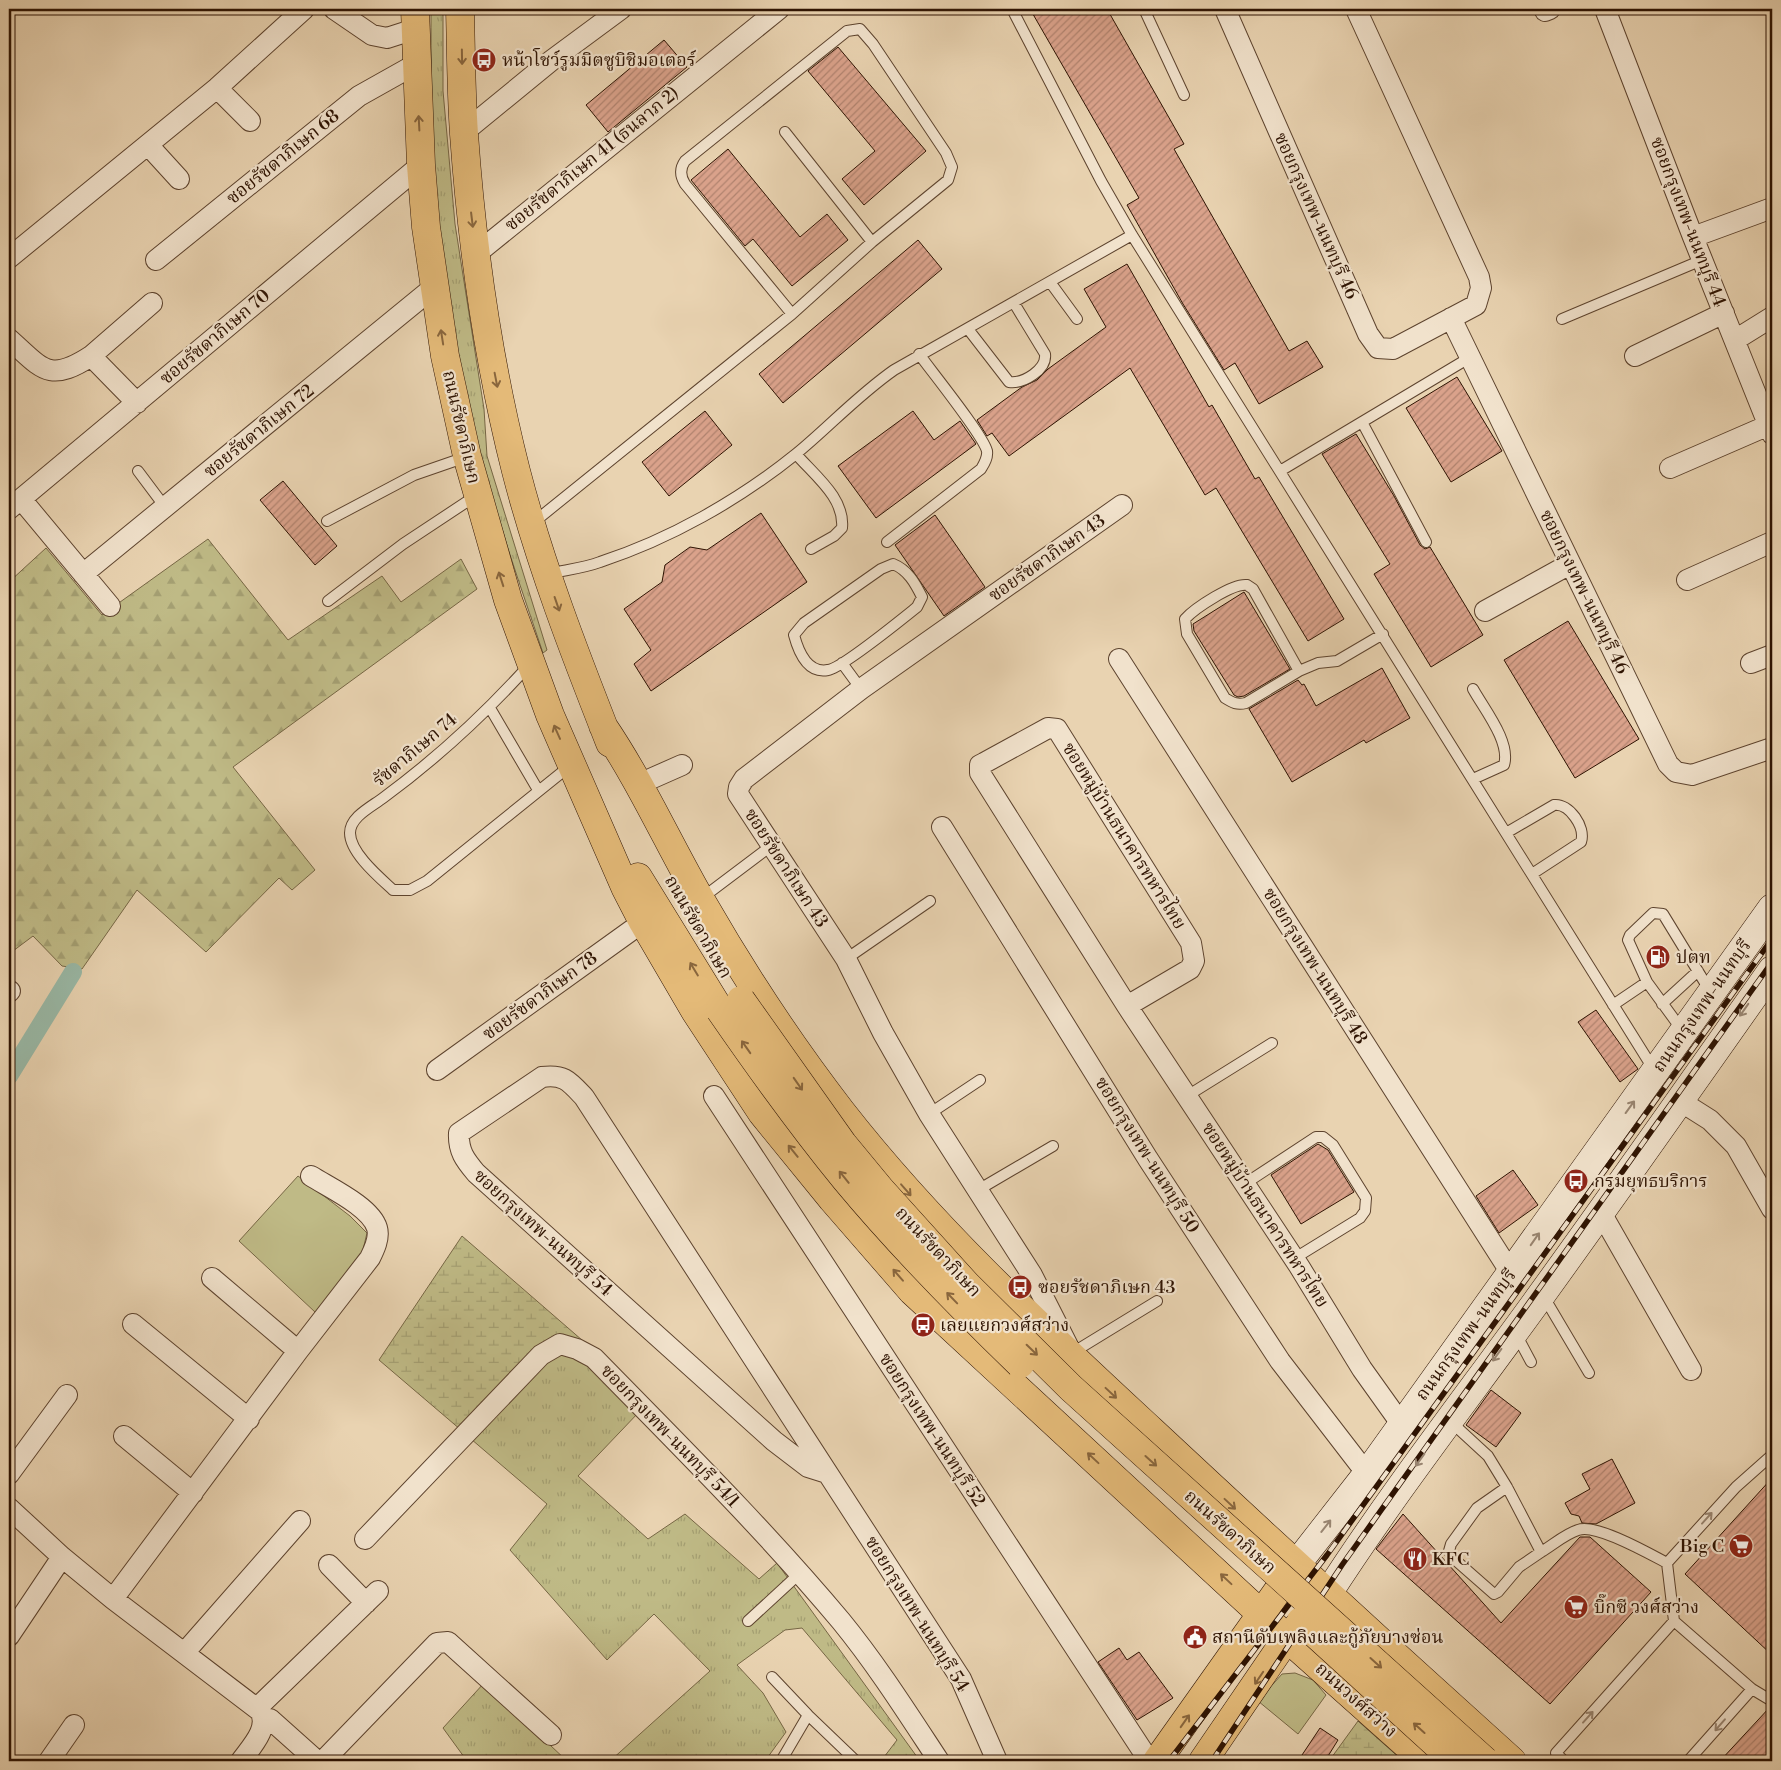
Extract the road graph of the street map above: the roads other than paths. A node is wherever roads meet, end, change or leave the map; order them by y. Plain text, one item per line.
1 (304, 9) edge
2 (334, 9) edge
3 (460, 9) edge
4 (621, 9) edge
5 (779, 9) edge
6 (1012, 9) edge
7 (1144, 9) edge
8 (1225, 9) edge
9 (1356, 9) edge
10 (1605, 9) edge
11 (415, 19) edge
12 (416, 64) junction
13 (217, 88) junction
14 (1184, 95) dead end
15 (250, 121) dead end
16 (464, 132) junction
17 (785, 132) dead end
18 (148, 145) junction
19 (421, 165) junction
20 (179, 179) dead end
21 (1772, 208) edge
22 (1132, 235) junction
23 (1693, 237) junction
24 (872, 242) junction
25 (476, 254) junction
26 (9, 258) edge
27 (156, 260) dead end
28 (1702, 260) junction
29 (1050, 282) junction
30 (434, 287) junction
31 (152, 302) dead end
32 (1014, 303) junction
33 (1724, 313) junction
34 (792, 314) junction
35 (1772, 316) edge
36 (1451, 318) junction
37 (1077, 319) dead end
38 (1562, 319) dead end
39 (968, 329) junction
40 (9, 339) edge
41 (1734, 340) junction
42 (919, 354) junction
43 (91, 356) junction
44 (1636, 356) dead end
45 (1469, 358) junction
46 (137, 403) junction
47 (1362, 422) junction
48 (1771, 429) edge
49 (796, 454) junction
50 (467, 456) junction
51 (1670, 468) dead end
52 (1280, 471) junction
53 (138, 472) dead end
54 (477, 495) junction
55 (15, 504) edge
56 (1122, 505) dead end
57 (165, 507) junction
58 (326, 521) dead end
59 (531, 524) junction
60 (887, 542) dead end
61 (1426, 542) dead end
62 (1772, 542) edge
63 (810, 549) dead end
64 (1570, 564) junction
65 (83, 574) junction
66 (547, 574) junction
67 (1687, 580) dead end
68 (328, 601) dead end
69 (110, 606) dead end
70 (1485, 611) dead end
71 (1383, 634) junction
72 (1772, 655) edge
73 (1119, 659) dead end
74 (531, 663) junction
75 (842, 663) junction
76 (1751, 663) dead end
77 (1299, 670) junction
78 (861, 688) junction
79 (1473, 689) dead end
80 (490, 708) junction
81 (603, 726) junction
82 (1772, 748) edge
83 (572, 765) junction
84 (682, 765) dead end
85 (1473, 780) junction
86 (639, 784) junction
87 (538, 790) junction
88 (599, 824) junction
89 (942, 827) dead end
90 (1506, 833) junction
91 (771, 846) junction
92 (1532, 874) junction
93 (700, 899) junction
94 (930, 901) dead end
95 (1772, 908) edge
96 (642, 922) junction
97 (846, 959) junction
98 (1772, 970) edge
99 (1648, 982) junction
100 (1704, 982) junction
101 (1662, 1004) junction
102 (730, 1005) junction
103 (1613, 1005) junction
104 (1127, 1006) junction
105 (1683, 1032) junction
106 (1272, 1043) dead end
107 (436, 1070) dead end
108 (1655, 1073) junction
109 (980, 1080) dead end
110 (714, 1096) dead end
111 (1187, 1096) junction
112 (1680, 1101) junction
113 (929, 1114) junction
114 (1054, 1146) dead end
115 (311, 1176) dead end
116 (1246, 1183) junction
117 (978, 1190) junction
118 (1772, 1209) edge
119 (1600, 1211) junction
120 (1295, 1258) junction
121 (1511, 1273) junction
122 (212, 1278) dead end
123 (1542, 1294) junction
124 (1157, 1301) dead end
125 (133, 1324) dead end
126 (1515, 1331) junction
127 (298, 1351) junction
128 (1071, 1354) junction
129 (1531, 1362) dead end
130 (1691, 1370) dead end
131 (1590, 1373) dead end
132 (67, 1395) dead end
133 (1027, 1396) junction
134 (249, 1418) junction
135 (1449, 1420) junction
136 (1402, 1425) junction
137 (124, 1436) dead end
138 (1772, 1455) edge
139 (827, 1473) junction
140 (9, 1474) edge
141 (1367, 1474) junction
142 (1507, 1487) junction
143 (193, 1493) junction
144 (9, 1508) edge
145 (300, 1521) dead end
146 (365, 1539) dead end
147 (1542, 1552) junction
148 (62, 1557) junction
149 (1668, 1563) junction
150 (1296, 1564) junction
151 (329, 1566) dead end
152 (799, 1574) junction
153 (1327, 1594) junction
154 (113, 1600) junction
155 (1262, 1612) junction
156 (748, 1621) dead end
157 (1674, 1621) junction
158 (9, 1636) edge
159 (1287, 1638) junction
160 (184, 1652) junction
161 (772, 1676) dead end
162 (1752, 1689) junction
163 (1772, 1701) edge
164 (260, 1713) junction
165 (808, 1716) junction
166 (74, 1725) dead end
167 (552, 1735) dead end
168 (48, 1761) edge
169 (241, 1761) edge
170 (317, 1761) edge
171 (323, 1761) edge
172 (781, 1761) edge
173 (856, 1761) edge
174 (938, 1761) edge
175 (997, 1761) edge
176 (1152, 1761) edge
177 (1157, 1761) edge
178 (1203, 1761) edge
179 (1425, 1761) edge
180 (1455, 1761) edge
181 (1475, 1761) edge
182 (1485, 1761) edge
183 (1512, 1761) edge
184 (1564, 1761) edge
185 (1688, 1761) edge

1 - 13 street
2 - 11 street
3 -> 16 main road, ถนนรัชดาภิเษก
4 - 16 street
5 - 25 street, ซอยรัชดาภิเษก 41 (ธนลาภ 2)
6 - 22 lane
7 - 14 lane
8 - 36 street, ซอยกรุงเทพ-นนทบุรี 46
9 - 36 street, ซอยกรุงเทพ-นนทบุรี 46
10 - 23 street, ซอยกรุงเทพ-นนทบุรี 44
11 - 12 main road, ถนนรัชดาภิเษก
19 -> 12 main road, ถนนรัชดาภิเษก
12 - 27 street, ซอยรัชดาภิเษก 68
13 - 15 street
13 - 18 street
16 -> 25 main road, ถนนรัชดาภิเษก
17 - 24 lane
18 - 20 street
18 - 26 street
19 - 30 main road, ถนนรัชดาภิเษก
19 - 46 street, ซอยรัชดาภิเษก 70
21 - 23 street
22 - 29 lane
22 - 52 lane
23 - 28 street, ซอยกรุงเทพ-นนทบุรี 44
24 - 34 lane
24 - 34 lane
25 -> 59 main road, ถนนรัชดาภิเษก
28 - 33 street, ซอยกรุงเทพ-นนทบุรี 44
28 - 38 lane
29 - 32 lane
29 - 37 lane
50 -> 30 main road, ถนนรัชดาภิเษก
30 - 57 street, ซอยรัชดาภิเษก 72
31 - 43 street
32 - 39 lane
32 - 39 lane
33 - 41 street, ซอยกรุงเทพ-นนทบุรี 44
33 - 44 street
34 - 59 lane
35 - 41 street
36 - 45 street, ซอยกรุงเทพ-นนทบุรี 46
39 - 42 lane
40 - 43 street
41 - 48 street, ซอยกรุงเทพ-นนทบุรี 44
42 - 49 lane
42 - 60 lane
43 - 46 street
45 - 47 lane
45 - 64 street, ซอยกรุงเทพ-นนทบุรี 46
46 - 55 street, ซอยรัชดาภิเษก 70
47 - 52 lane
47 - 61 lane
48 - 51 street
49 - 63 lane
49 - 66 lane
50 - 54 main road, ถนนรัชดาภิเษก
50 - 58 lane
52 - 71 lane
53 - 57 lane
54 - 68 lane
74 -> 54 main road, ถนนรัชดาภิเษก
55 - 65 street
56 - 78 street, ซอยรัชดาภิเษก 43
57 - 65 street, ซอยรัชดาภิเษก 72
59 - 66 main road, ถนนรัชดาภิเษก
62 - 67 street
64 - 70 street
64 - 82 street, ซอยกรุงเทพ-นนทบุรี 46
65 - 69 street
66 -> 81 main road, ถนนรัชดาภิเษก
71 - 77 lane
71 - 85 lane
72 - 76 street
73 - 121 street, ซอยกรุงเทพ-นนทบุรี 48
74 - 80 lane, รัชดาภิเษก 74
83 -> 74 main road, ถนนรัชดาภิเษก
75 - 75 lane
75 - 78 lane
77 - 77 lane
78 - 91 street, ซอยรัชดาภิเษก 43
79 - 85 lane
80 - 87 lane
80 - 87 lane, รัชดาภิเษก 74
81 - 86 main road, ถนนรัชดาภิเษก
81 - 102 main road, ถนนรัชดาภิเษก
83 - 87 lane, รัชดาภิเษก 74
83 - 88 main road, ถนนรัชดาภิเษก
84 - 86 street
85 - 90 lane
86 - 93 main road, ถนนรัชดาภิเษก
88 - 96 main road, ถนนรัชดาภิเษก
102 -> 88 main road, ถนนรัชดาภิเษก
89 - 141 street, ซอยกรุงเทพ-นนทบุรี 50
90 - 92 lane
90 - 92 lane
91 - 93 lane
91 - 97 street, ซอยรัชดาภิเษก 43
92 - 103 lane
93 -> 128 main road, ถนนรัชดาภิเษก
94 - 97 lane
95 - 100 main road, ถนนกรุงเทพ-นนทบุรี
96 - 107 street, ซอยรัชดาภิเษก 78
133 -> 96 main road, ถนนรัชดาภิเษก
97 - 113 street, ซอยรัชดาภิเษก 43
98 -> 112 main road, ถนนกรุงเทพ-นนทบุรี
99 - 100 lane
99 - 101 lane
99 - 103 lane
100 - 101 lane
100 - 105 main road, ถนนกรุงเทพ-นนทบุรี
101 - 105 lane
180 -> 102 main road, ถนนรัชดาภิเษก, bridge
102 -> 182 main road, ถนนรัชดาภิเษก, bridge
103 - 108 lane
104 - 104 street, ซอยหมู่บ้านธนาคารทหารไทย
104 - 111 street, ซอยหมู่บ้านธนาคารทหารไทย
105 - 108 main road, ถนนกรุงเทพ-นนทบุรี
106 - 111 lane
108 - 112 main road
121 -> 108 main road, ถนนกรุงเทพ-นนทบุรี
109 - 113 lane
110 - 176 street, ซอยกรุงเทพ-นนทบุรี 52
111 - 116 street, ซอยหมู่บ้านธนาคารทหารไทย
112 - 118 street
112 - 119 main road, ถนนกรุงเทพ-นนทบุรี
113 - 117 street, ซอยรัชดาภิเษก 43
114 - 117 lane
115 - 127 street
116 - 120 street, ซอยหมู่บ้านธนาคารทหารไทย
116 - 120 lane
117 - 128 street, ซอยรัชดาภิเษก 43
119 - 123 main road, ถนนกรุงเทพ-นนทบุรี
119 - 130 street
120 - 136 street, ซอยหมู่บ้านธนาคารทหารไทย
121 - 136 main road, ถนนกรุงเทพ-นนทบุรี
122 - 127 street
123 - 126 main road, ถนนกรุงเทพ-นนทบุรี
123 - 131 lane
124 - 128 lane
125 - 134 street
126 - 129 lane
126 -> 135 main road, ถนนกรุงเทพ-นนทบุรี
127 - 134 street
128 - 133 main road
128 -> 150 main road, ถนนรัชดาภิเษก
132 - 140 street
155 -> 133 main road, ถนนรัชดาภิเษก
134 - 143 street
135 - 142 lane
135 -> 153 main road, ถนนกรุงเทพ-นนทบุรี
136 - 141 main road, ถนนกรุงเทพ-นนทบุรี
137 - 143 street
149 -> 138 lane
139 - 139 street, ซอยกรุงเทพ-นนทบุรี 54
139 - 175 street, ซอยกรุงเทพ-นนทบุรี 54
150 -> 141 main road, ถนนกรุงเทพ-นนทบุรี
142 - 147 lane
142 - 147 lane
143 - 154 street
144 - 148 street
145 - 160 street
146 - 152 street, ซอยกรุงเทพ-นนทบุรี 54/1
147 - 149 lane
148 - 154 street
148 - 158 street
149 - 157 lane
150 - 153 main road
150 - 155 main road, ถนนกรุงเทพ-นนทบุรี
151 - 164 street
152 - 156 lane
152 - 174 street, ซอยกรุงเทพ-นนทบุรี 54/1
153 - 159 main road, ถนนกรุงเทพ-นนทบุรี
153 - 183 main road
154 - 160 street
155 - 159 main road, ถนนรัชดาภิเษก
177 -> 155 main road, ถนนกรุงเทพ-นนทบุรี
157 - 162 lane
184 -> 157 lane
159 -> 178 main road, ถนนกรุงเทพ-นนทบุรี
159 - 179 main road, ถนนวงศ์สว่าง
160 - 164 street
161 - 165 lane
162 - 163 lane
162 -> 185 lane
164 - 169 street
164 - 170 street
165 - 172 lane
165 - 173 lane
166 - 168 street
167 - 171 street
181 - 183 main road

